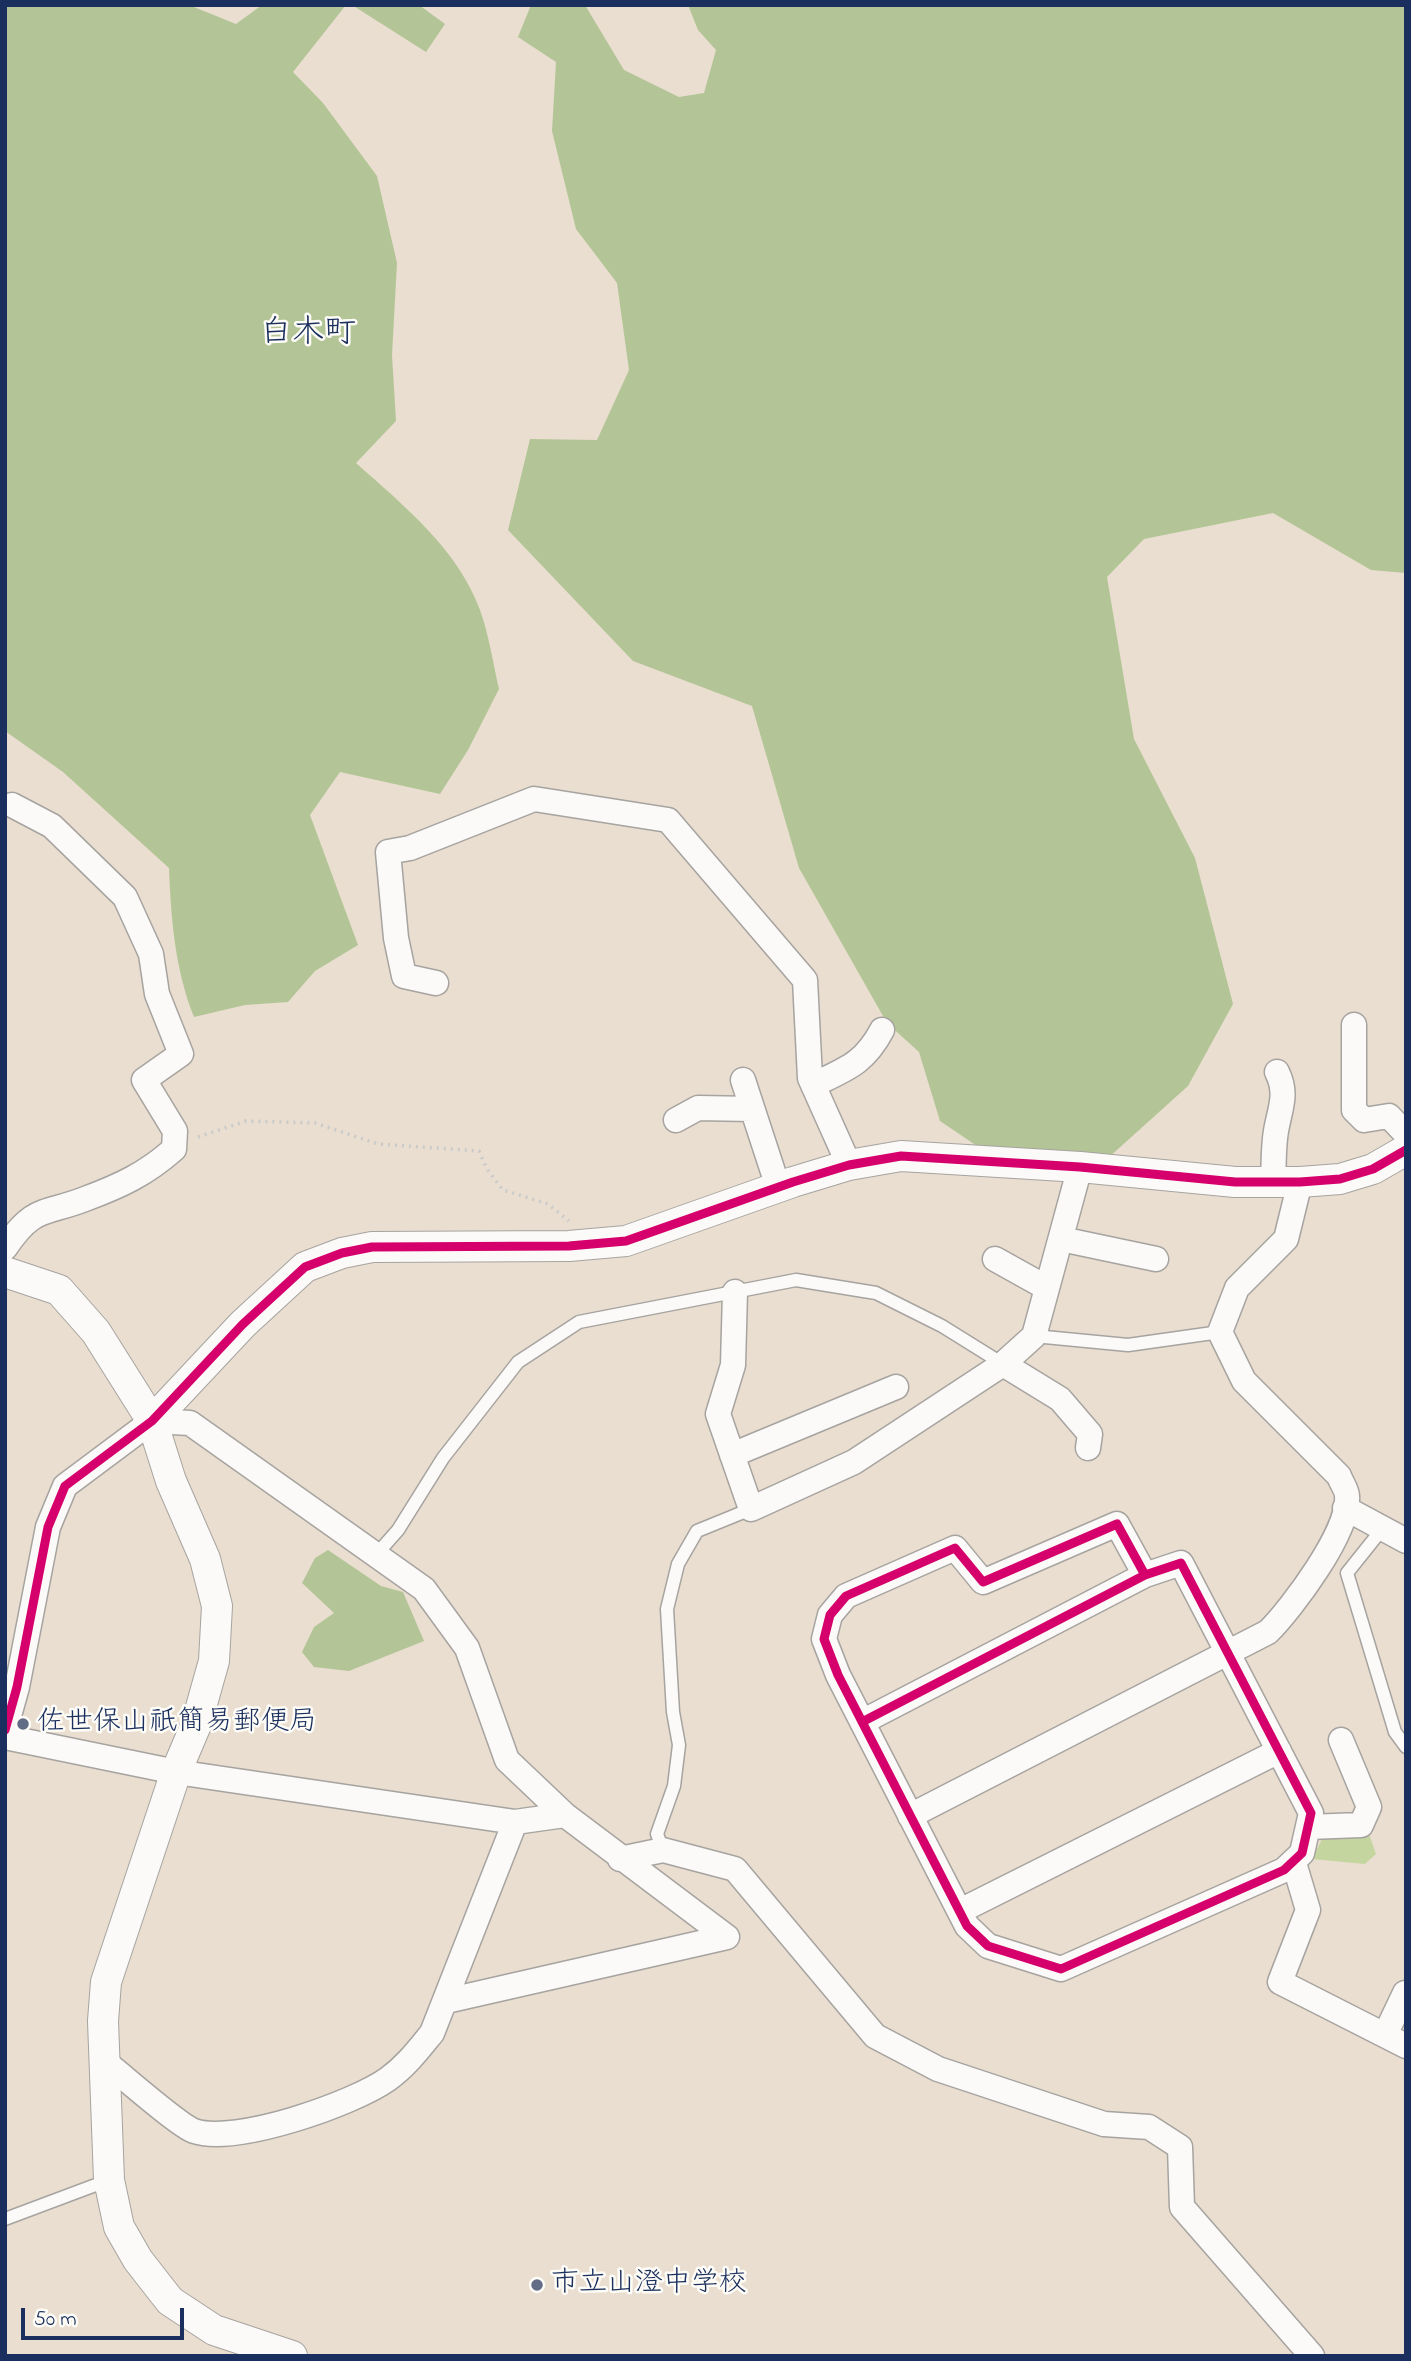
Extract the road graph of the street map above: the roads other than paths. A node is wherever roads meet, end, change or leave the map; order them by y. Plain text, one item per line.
1 (12, 805) dead end
2 (436, 983) dead end
3 (1353, 1025) dead end
4 (882, 1030) dead end
5 (1277, 1072) dead end
6 (743, 1080) dead end
7 (813, 1084) junction
8 (752, 1109) junction
9 (676, 1120) dead end
10 (1406, 1134) edge
11 (1406, 1150) edge
12 (849, 1165) junction
13 (1080, 1167) junction
14 (1287, 1182) junction
15 (778, 1187) junction
16 (1060, 1238) junction
17 (5, 1248) edge
18 (995, 1259) dead end
19 (1156, 1259) dead end
20 (5, 1272) edge
21 (1047, 1288) junction
22 (736, 1292) junction
23 (1220, 1332) junction
24 (1034, 1336) junction
25 (1003, 1364) junction
26 (897, 1387) dead end
27 (152, 1421) junction
28 (1088, 1448) dead end
29 (732, 1455) junction
30 (1345, 1508) junction
31 (751, 1509) junction
32 (1383, 1528) junction
33 (1406, 1541) edge
34 (375, 1556) junction
35 (1145, 1575) junction
36 (1228, 1655) junction
37 (862, 1722) junction
38 (5, 1730) edge
39 (5, 1737) edge
40 (1341, 1740) dead end
41 (1406, 1747) edge
42 (1279, 1751) junction
43 (176, 1772) junction
44 (565, 1815) junction
45 (910, 1816) junction
46 (515, 1822) junction
47 (1308, 1827) junction
48 (663, 1850) junction
49 (620, 1859) junction
50 (1294, 1863) junction
51 (960, 1911) junction
52 (1405, 1993) edge
53 (446, 2001) junction
54 (1396, 2041) edge
55 (105, 2062) junction
56 (109, 2180) junction
57 (5, 2219) edge
58 (292, 2356) edge
59 (1312, 2356) edge

1 - 17 street
2 - 7 street
3 - 10 street
4 - 7 street
5 - 14 street
6 - 8 street
7 - 12 street
8 - 9 street
8 - 15 street
11 - 14 street
12 - 13 street
12 - 15 street
13 - 14 street
13 - 16 street
14 - 23 street
15 - 27 street
16 - 19 street
16 - 21 street
18 - 21 street
20 - 27 street
21 - 24 street
22 - 25 lane
22 - 29 street
22 - 34 lane
23 - 24 lane
23 - 30 street
24 - 25 street
25 - 28 street
25 - 31 street
26 - 29 street
27 - 34 street
27 - 38 street
27 - 43 street
29 - 31 street
30 - 32 street
30 - 36 street
31 - 48 lane
32 - 33 street
32 - 41 lane
34 - 44 street
35 - 36 street
35 - 37 street
35 - 37 street
36 - 42 street
36 - 45 street
37 - 45 street
39 - 43 street
40 - 47 street
42 - 47 street
42 - 51 street
43 - 46 street
43 - 55 street
44 - 46 street
44 - 49 street
45 - 51 street
46 - 53 street
47 - 50 street
48 - 49 street
48 - 59 street
49 - 53 street
50 - 51 street
50 - 54 street
52 - 54 street
53 - 55 street
55 - 56 street
56 - 57 lane
56 - 58 street

